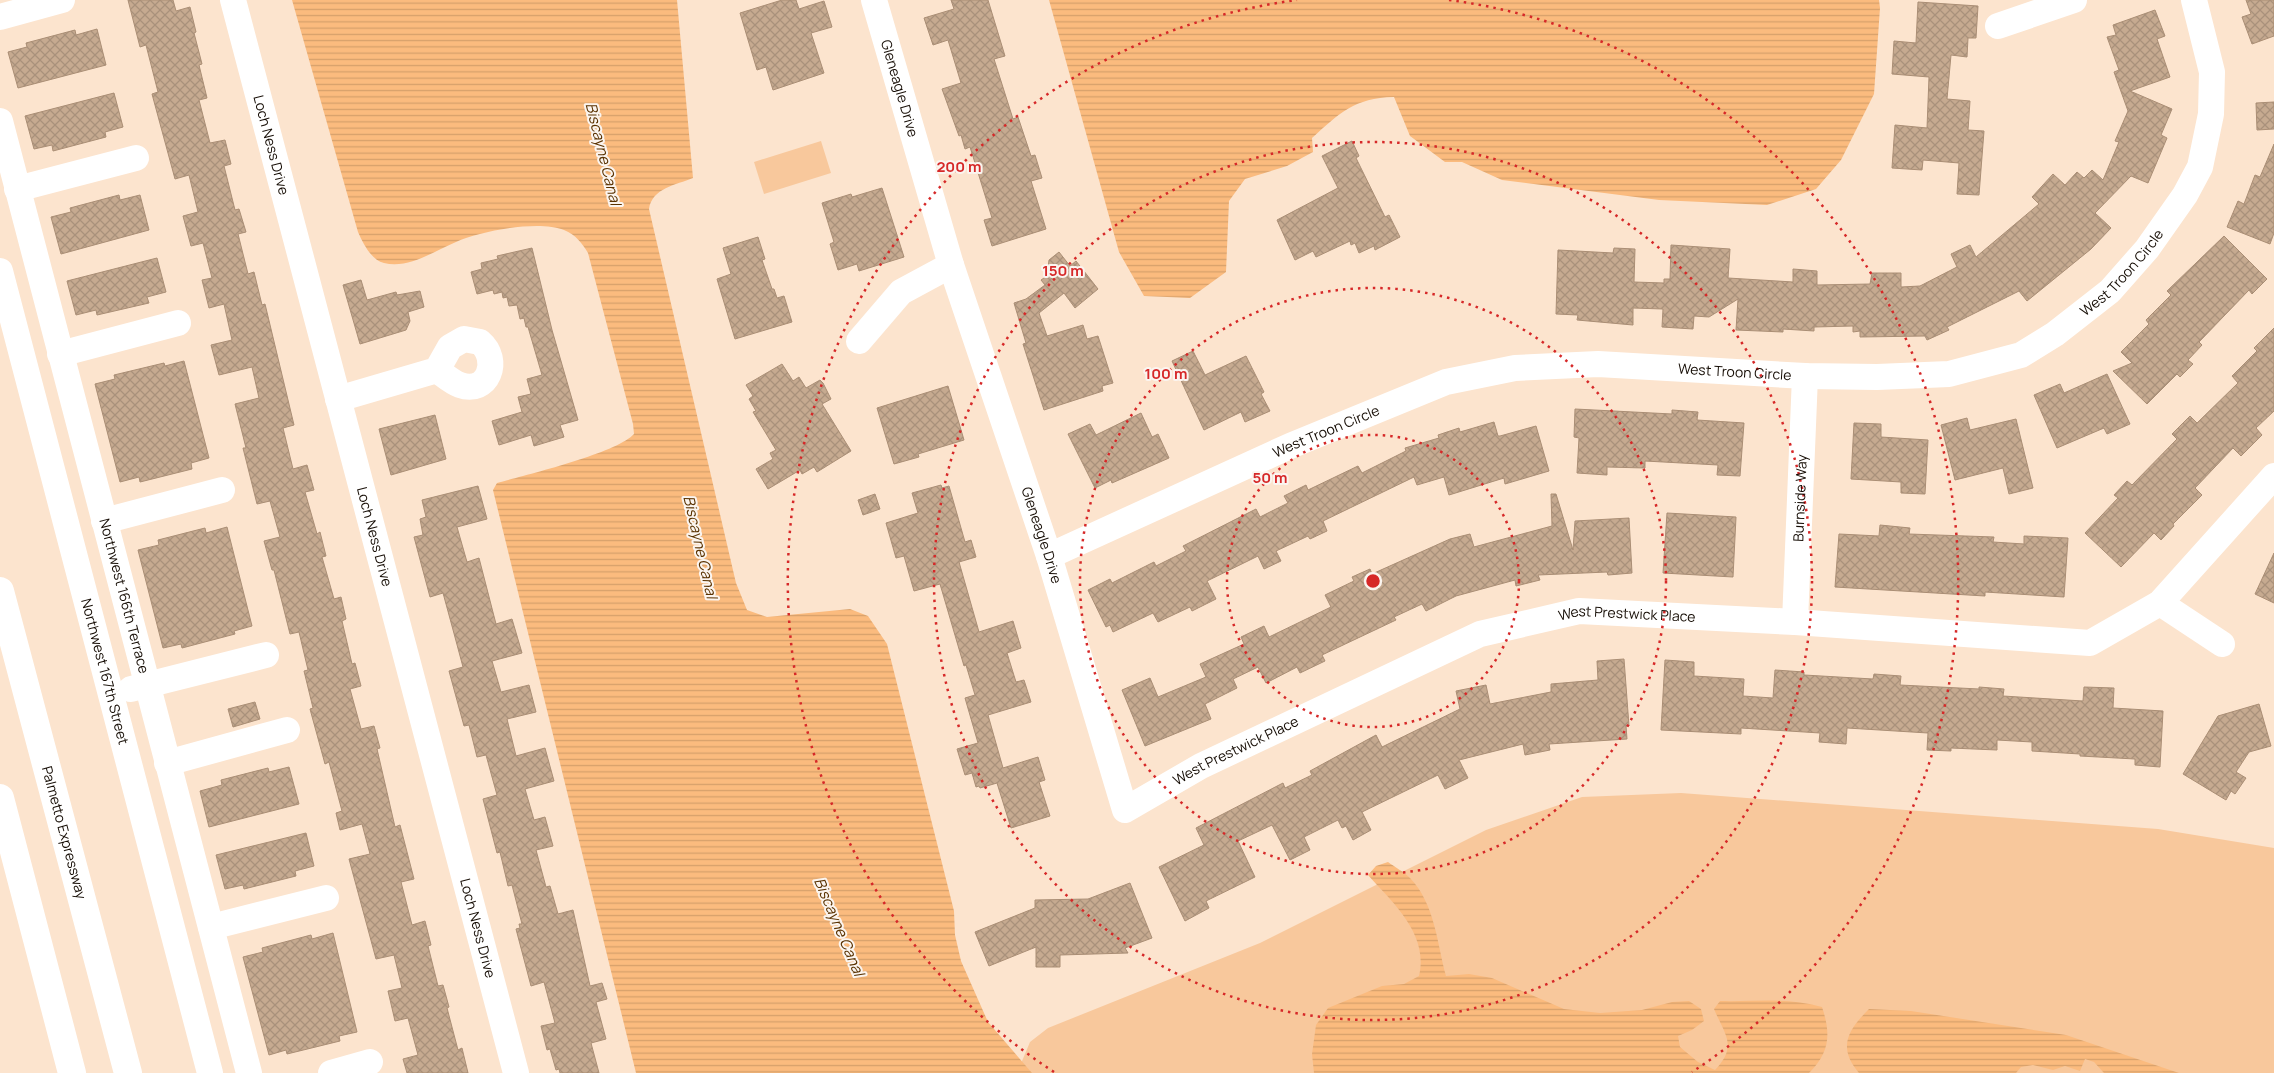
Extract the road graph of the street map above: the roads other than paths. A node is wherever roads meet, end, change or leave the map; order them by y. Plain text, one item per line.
1 (62, 0) edge
2 (233, 0) edge
3 (874, 0) edge
4 (2074, 0) edge
5 (2194, 0) edge
6 (0, 17) edge
7 (1998, 26) dead end
8 (0, 121) edge
9 (136, 158) dead end
10 (17, 189) junction
11 (951, 265) junction
12 (0, 271) edge
13 (178, 323) dead end
14 (859, 341) dead end
15 (60, 354) junction
16 (437, 370) dead end
17 (1806, 376) junction
18 (338, 399) junction
19 (2274, 476) edge
20 (222, 490) dead end
21 (104, 521) junction
22 (1049, 556) junction
23 (0, 591) edge
24 (2160, 603) junction
25 (1796, 622) junction
26 (2222, 644) dead end
27 (266, 655) dead end
28 (148, 685) junction
29 (111, 694) junction
30 (287, 730) dead end
31 (167, 763) junction
32 (0, 798) edge
33 (1125, 810) joint
34 (326, 898) dead end
35 (211, 927) junction
36 (370, 1062) dead end
37 (72, 1073) edge
38 (128, 1073) edge
39 (210, 1073) edge
40 (249, 1073) edge
41 (331, 1073) edge
42 (516, 1073) edge

1 - 6 street
2 - 18 street, Loch Ness Drive
3 - 11 street, Gleneagle Drive
4 - 7 street
5 - 17 street, West Troon Circle
8 - 10 street, Northwest 166th Terrace
9 - 10 street
10 - 15 street, Northwest 166th Terrace
11 - 14 street
11 - 22 street, Gleneagle Drive
12 - 29 street, Northwest 167th Street
13 - 15 street
15 - 21 street, Northwest 166th Terrace
16 - 18 street
17 - 22 street, West Troon Circle
17 - 25 street, Burnside Way
18 - 42 street, Loch Ness Drive
19 - 24 street, West Prestwick Place
20 - 21 street
21 - 28 street, Northwest 166th Terrace
22 - 33 street, Gleneagle Drive
23 - 38 highway, Palmetto Expressway
24 - 25 street, West Prestwick Place
24 - 26 street
25 - 33 street, West Prestwick Place
27 - 28 street
28 - 29 street
28 - 31 street, Northwest 166th Terrace
29 - 39 street, Northwest 167th Street
30 - 31 street
31 - 35 street, Northwest 166th Terrace
32 - 37 highway
34 - 35 street
35 - 40 street, Northwest 166th Terrace
36 - 41 street

